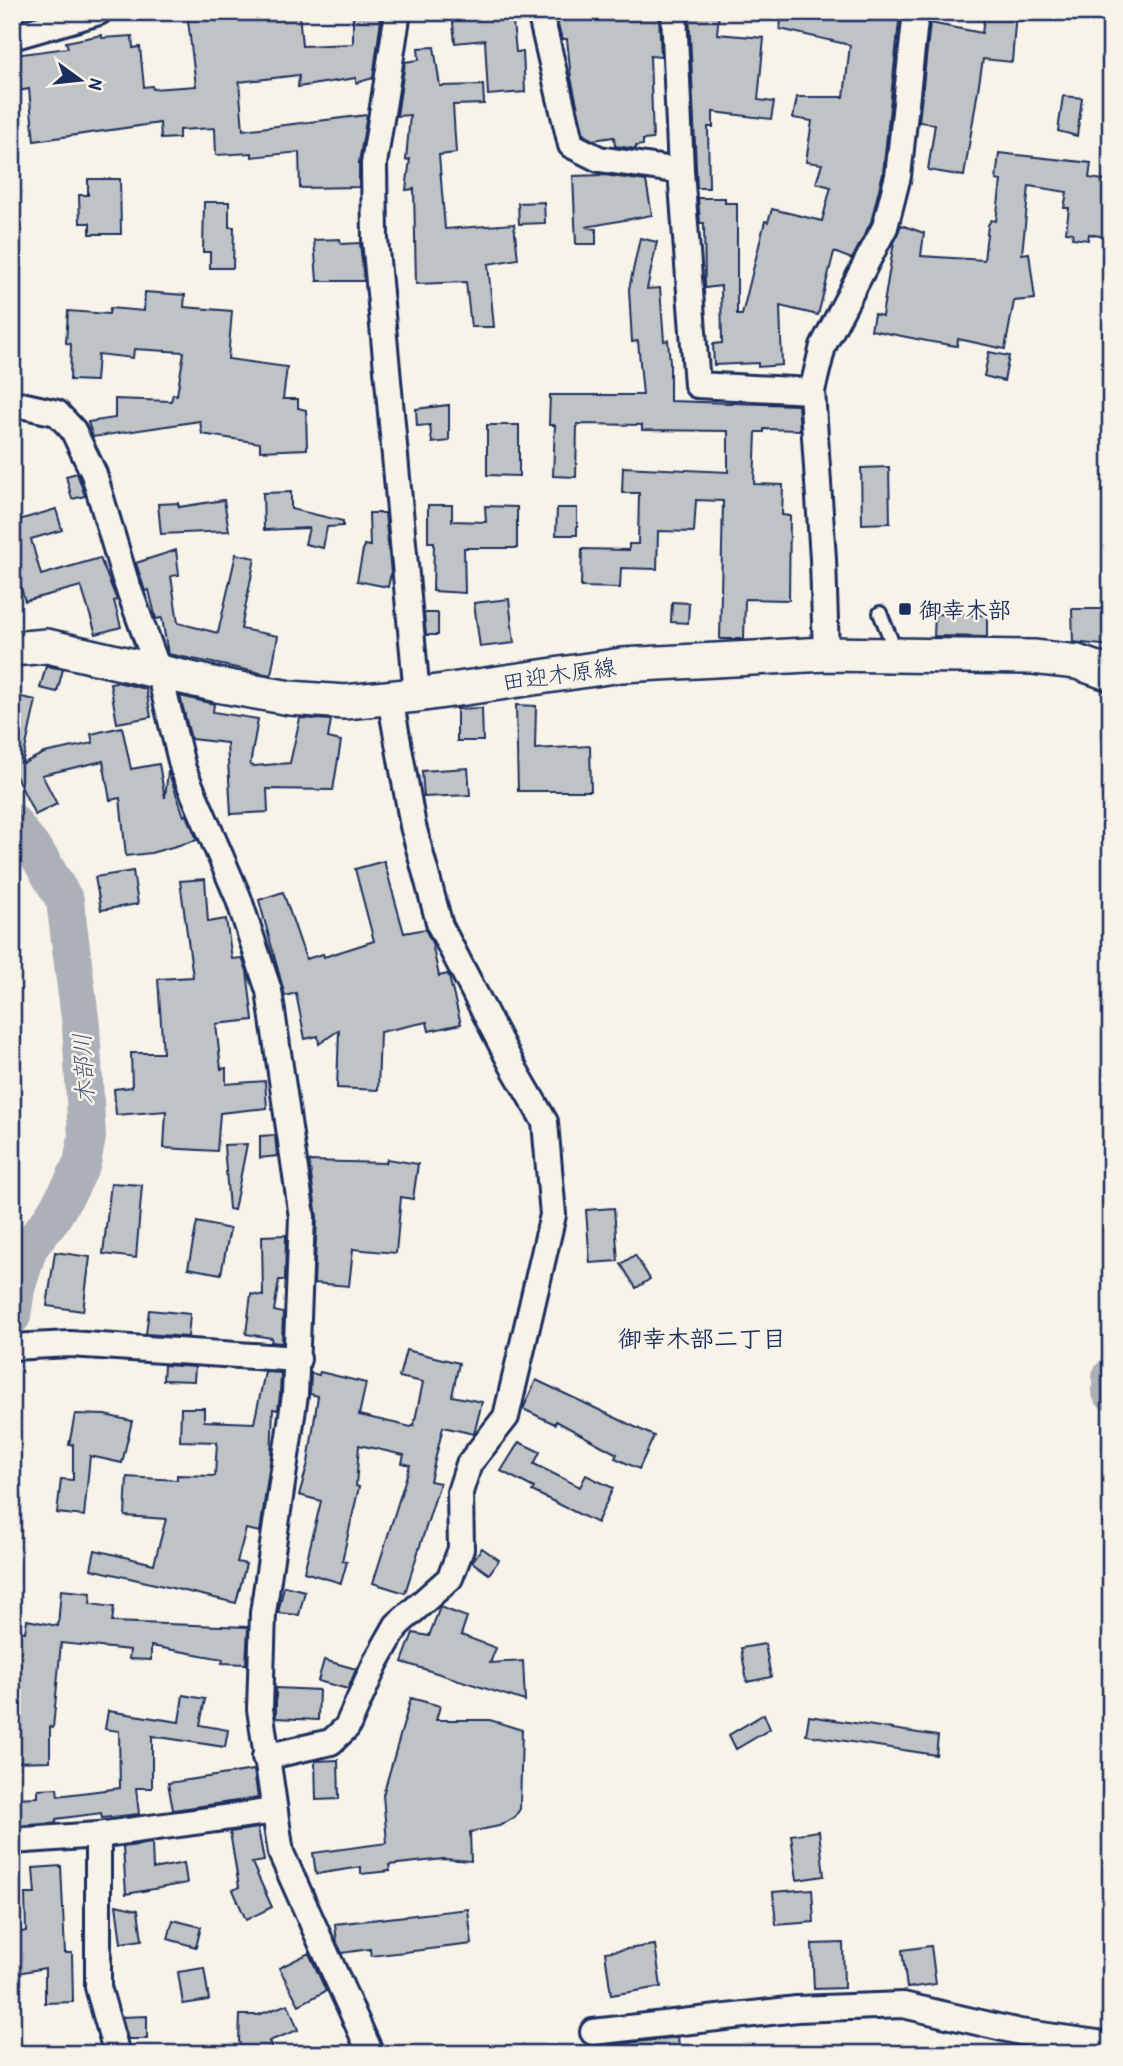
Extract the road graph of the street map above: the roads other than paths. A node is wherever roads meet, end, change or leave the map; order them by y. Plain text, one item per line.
1 (99, 12) edge
2 (398, 12) edge
3 (540, 12) edge
4 (674, 12) edge
5 (916, 12) edge
6 (12, 37) edge
7 (681, 171) junction
8 (812, 391) junction
9 (12, 404) edge
10 (880, 613) dead end
11 (17, 648) edge
12 (826, 654) junction
13 (898, 655) junction
14 (159, 672) junction
15 (1111, 674) edge
16 (403, 696) junction
17 (12, 1346) edge
18 (298, 1359) junction
19 (265, 1757) junction
20 (275, 1811) junction
21 (98, 1835) junction
22 (12, 1841) edge
23 (593, 2032) dead end
24 (1111, 2045) edge
25 (117, 2054) edge
26 (371, 2054) edge

1 - 6 street
2 - 16 street
3 - 7 street
4 - 7 street
5 - 8 street
7 - 8 street
8 - 12 street
9 - 14 street
10 - 13 lane
11 - 14 main road, 田迎木原線
12 - 13 main road, 田迎木原線
12 - 16 main road, 田迎木原線
13 - 15 main road, 田迎木原線
14 - 16 main road, 田迎木原線
14 - 18 street
16 - 19 street
17 - 18 street
18 - 19 street
19 - 20 street
20 - 21 street
20 - 26 street
21 - 22 street
21 - 25 street
23 - 24 street

